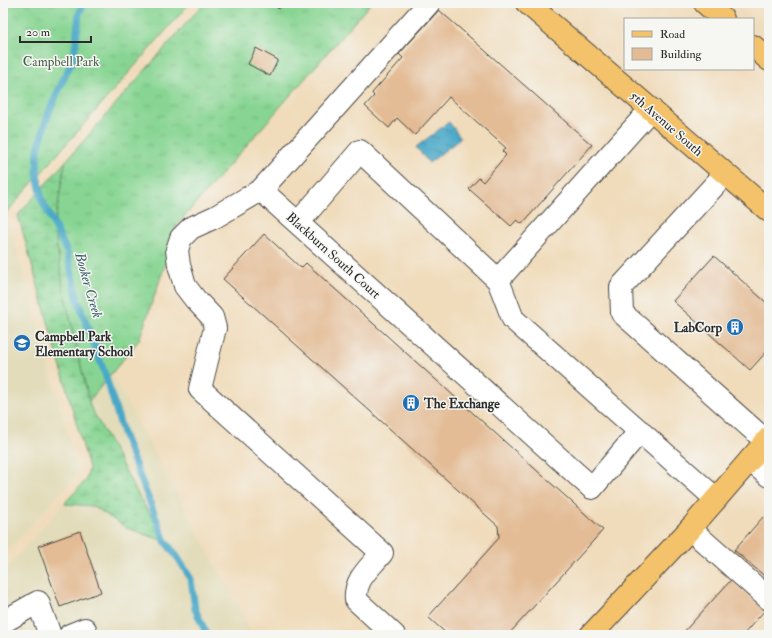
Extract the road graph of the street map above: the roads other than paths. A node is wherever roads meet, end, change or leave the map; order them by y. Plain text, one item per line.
1 (429, 3) edge
2 (527, 3) edge
3 (705, 3) edge
4 (722, 18) edge
5 (754, 47) edge
6 (769, 60) edge
7 (651, 109) junction
8 (725, 174) junction
9 (262, 190) junction
10 (769, 211) edge
11 (298, 223) junction
12 (498, 280) junction
13 (640, 431) junction
14 (768, 440) edge
15 (750, 460) junction
16 (769, 476) edge
17 (716, 499) junction
18 (690, 529) junction
19 (769, 599) edge
20 (3, 622) edge
21 (50, 635) edge
22 (394, 635) edge
23 (591, 635) edge

1 - 9 street
2 - 7 main road, 5th Avenue South
3 - 4 main road
5 - 6 main road
7 - 8 main road, 5th Avenue South
7 - 12 street
8 - 10 main road, 5th Avenue South
8 - 14 street
9 - 11 street, Blackburn South Court
9 - 22 street
11 - 12 street
11 - 13 street, Blackburn South Court
12 - 13 street
13 - 17 street
14 - 15 main road
15 - 16 street
15 - 17 main road
17 - 18 main road
18 - 19 street
18 - 23 main road
20 - 21 street

